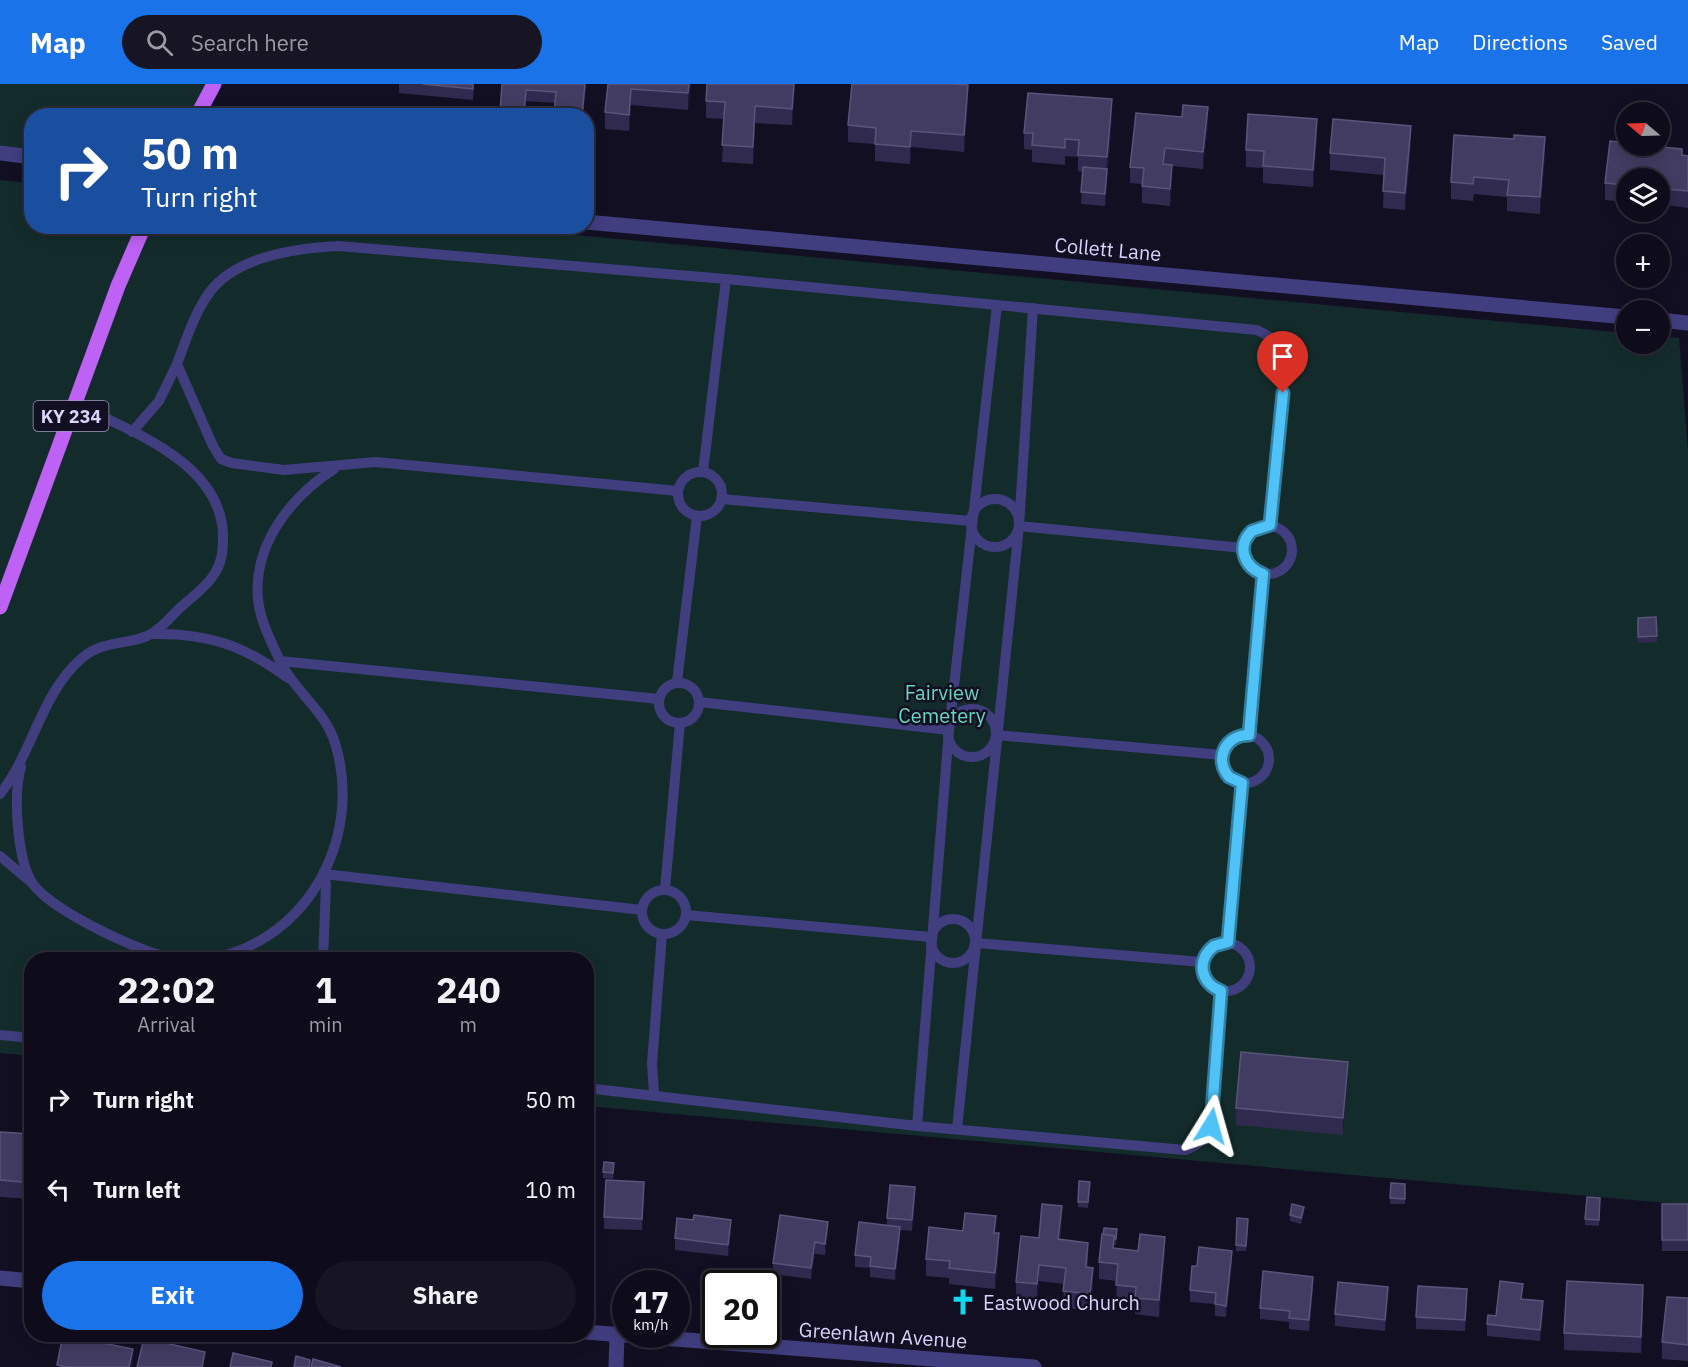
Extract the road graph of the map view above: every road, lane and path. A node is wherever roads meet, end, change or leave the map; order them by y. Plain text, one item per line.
1 (214, 84) edge
2 (201, 108) edge
3 (0, 153) edge
4 (24, 156) edge
5 (594, 223) edge
6 (141, 234) edge
7 (726, 279) junction
8 (997, 305) junction
9 (1033, 308) junction
10 (1616, 316) edge
11 (1670, 321) edge
12 (1688, 322) edge
13 (177, 364) junction
14 (75, 404) junction
15 (132, 432) junction
16 (344, 463) junction
17 (703, 472) junction
18 (678, 491) junction
19 (720, 499) junction
20 (697, 516) junction
21 (971, 521) junction
22 (1270, 525) junction
23 (1019, 526) junction
24 (1243, 548) junction
25 (1263, 574) junction
26 (0, 607) edge
27 (152, 634) junction
28 (280, 661) junction
29 (288, 678) junction
30 (677, 682) junction
31 (659, 699) junction
32 (699, 702) junction
33 (680, 723) junction
34 (949, 730) junction
35 (996, 735) junction
36 (1249, 735) junction
37 (27, 747) junction
38 (1222, 755) junction
39 (1242, 783) junction
40 (0, 794) edge
41 (0, 856) edge
42 (324, 874) junction
43 (32, 884) junction
44 (665, 889) junction
45 (642, 910) junction
46 (686, 915) junction
47 (662, 934) junction
48 (932, 937) junction
49 (1228, 942) junction
50 (976, 943) junction
51 (153, 952) edge
52 (235, 952) edge
53 (323, 952) edge
54 (1202, 962) junction
55 (1221, 991) junction
56 (0, 1035) edge
57 (24, 1037) edge
58 (594, 1089) edge
59 (654, 1095) junction
60 (917, 1126) junction
61 (957, 1129) junction
62 (0, 1278) edge
63 (24, 1280) edge
64 (594, 1333) edge
65 (612, 1335) edge
66 (690, 1341) edge
67 (617, 1348) edge
68 (616, 1367) edge
69 (1034, 1367) edge

1 - 2 main road
3 - 4 street
5 - 10 street, Collett Lane
6 - 14 main road, KY 234
7 - 8 lane
7 - 13 lane
7 - 17 lane
8 - 9 lane
8 - 21 lane
9 - 22 lane
9 - 23 lane
11 - 12 street
13 - 15 lane
13 - 16 lane
14 - 15 lane
14 - 26 main road, KY 234
15 - 27 lane
16 - 18 lane
16 - 28 lane
17 - 18 lane
17 - 19 lane
18 - 20 lane
19 - 20 lane
19 - 21 lane
20 - 30 lane
21 - 23 lane
21 - 23 lane
21 - 34 lane
22 - 24 lane
22 - 25 lane
23 - 24 lane
23 - 35 lane
24 - 25 lane
25 - 36 lane
27 - 29 lane
27 - 37 lane
28 - 29 lane
28 - 31 lane
29 - 42 lane
30 - 31 lane
30 - 32 lane
31 - 33 lane
32 - 33 lane
32 - 34 lane
33 - 44 lane
34 - 35 lane
34 - 35 lane
34 - 48 lane
35 - 38 lane
35 - 50 lane
36 - 38 lane
36 - 39 lane
37 - 40 lane
37 - 43 lane
38 - 39 lane
39 - 49 lane
41 - 43 lane
42 - 45 lane
42 - 52 lane
42 - 53 lane
43 - 51 lane
44 - 45 lane
44 - 46 lane
45 - 47 lane
46 - 47 lane
46 - 48 lane
47 - 59 lane
48 - 50 lane
48 - 50 lane
48 - 60 lane
49 - 54 lane
49 - 55 lane
50 - 54 lane
50 - 61 lane
54 - 55 lane
55 - 61 lane
56 - 57 lane
58 - 59 lane
59 - 60 lane
60 - 61 lane
62 - 63 street
64 - 65 street, Greenlawn Avenue
66 - 69 street, Greenlawn Avenue
67 - 68 street

